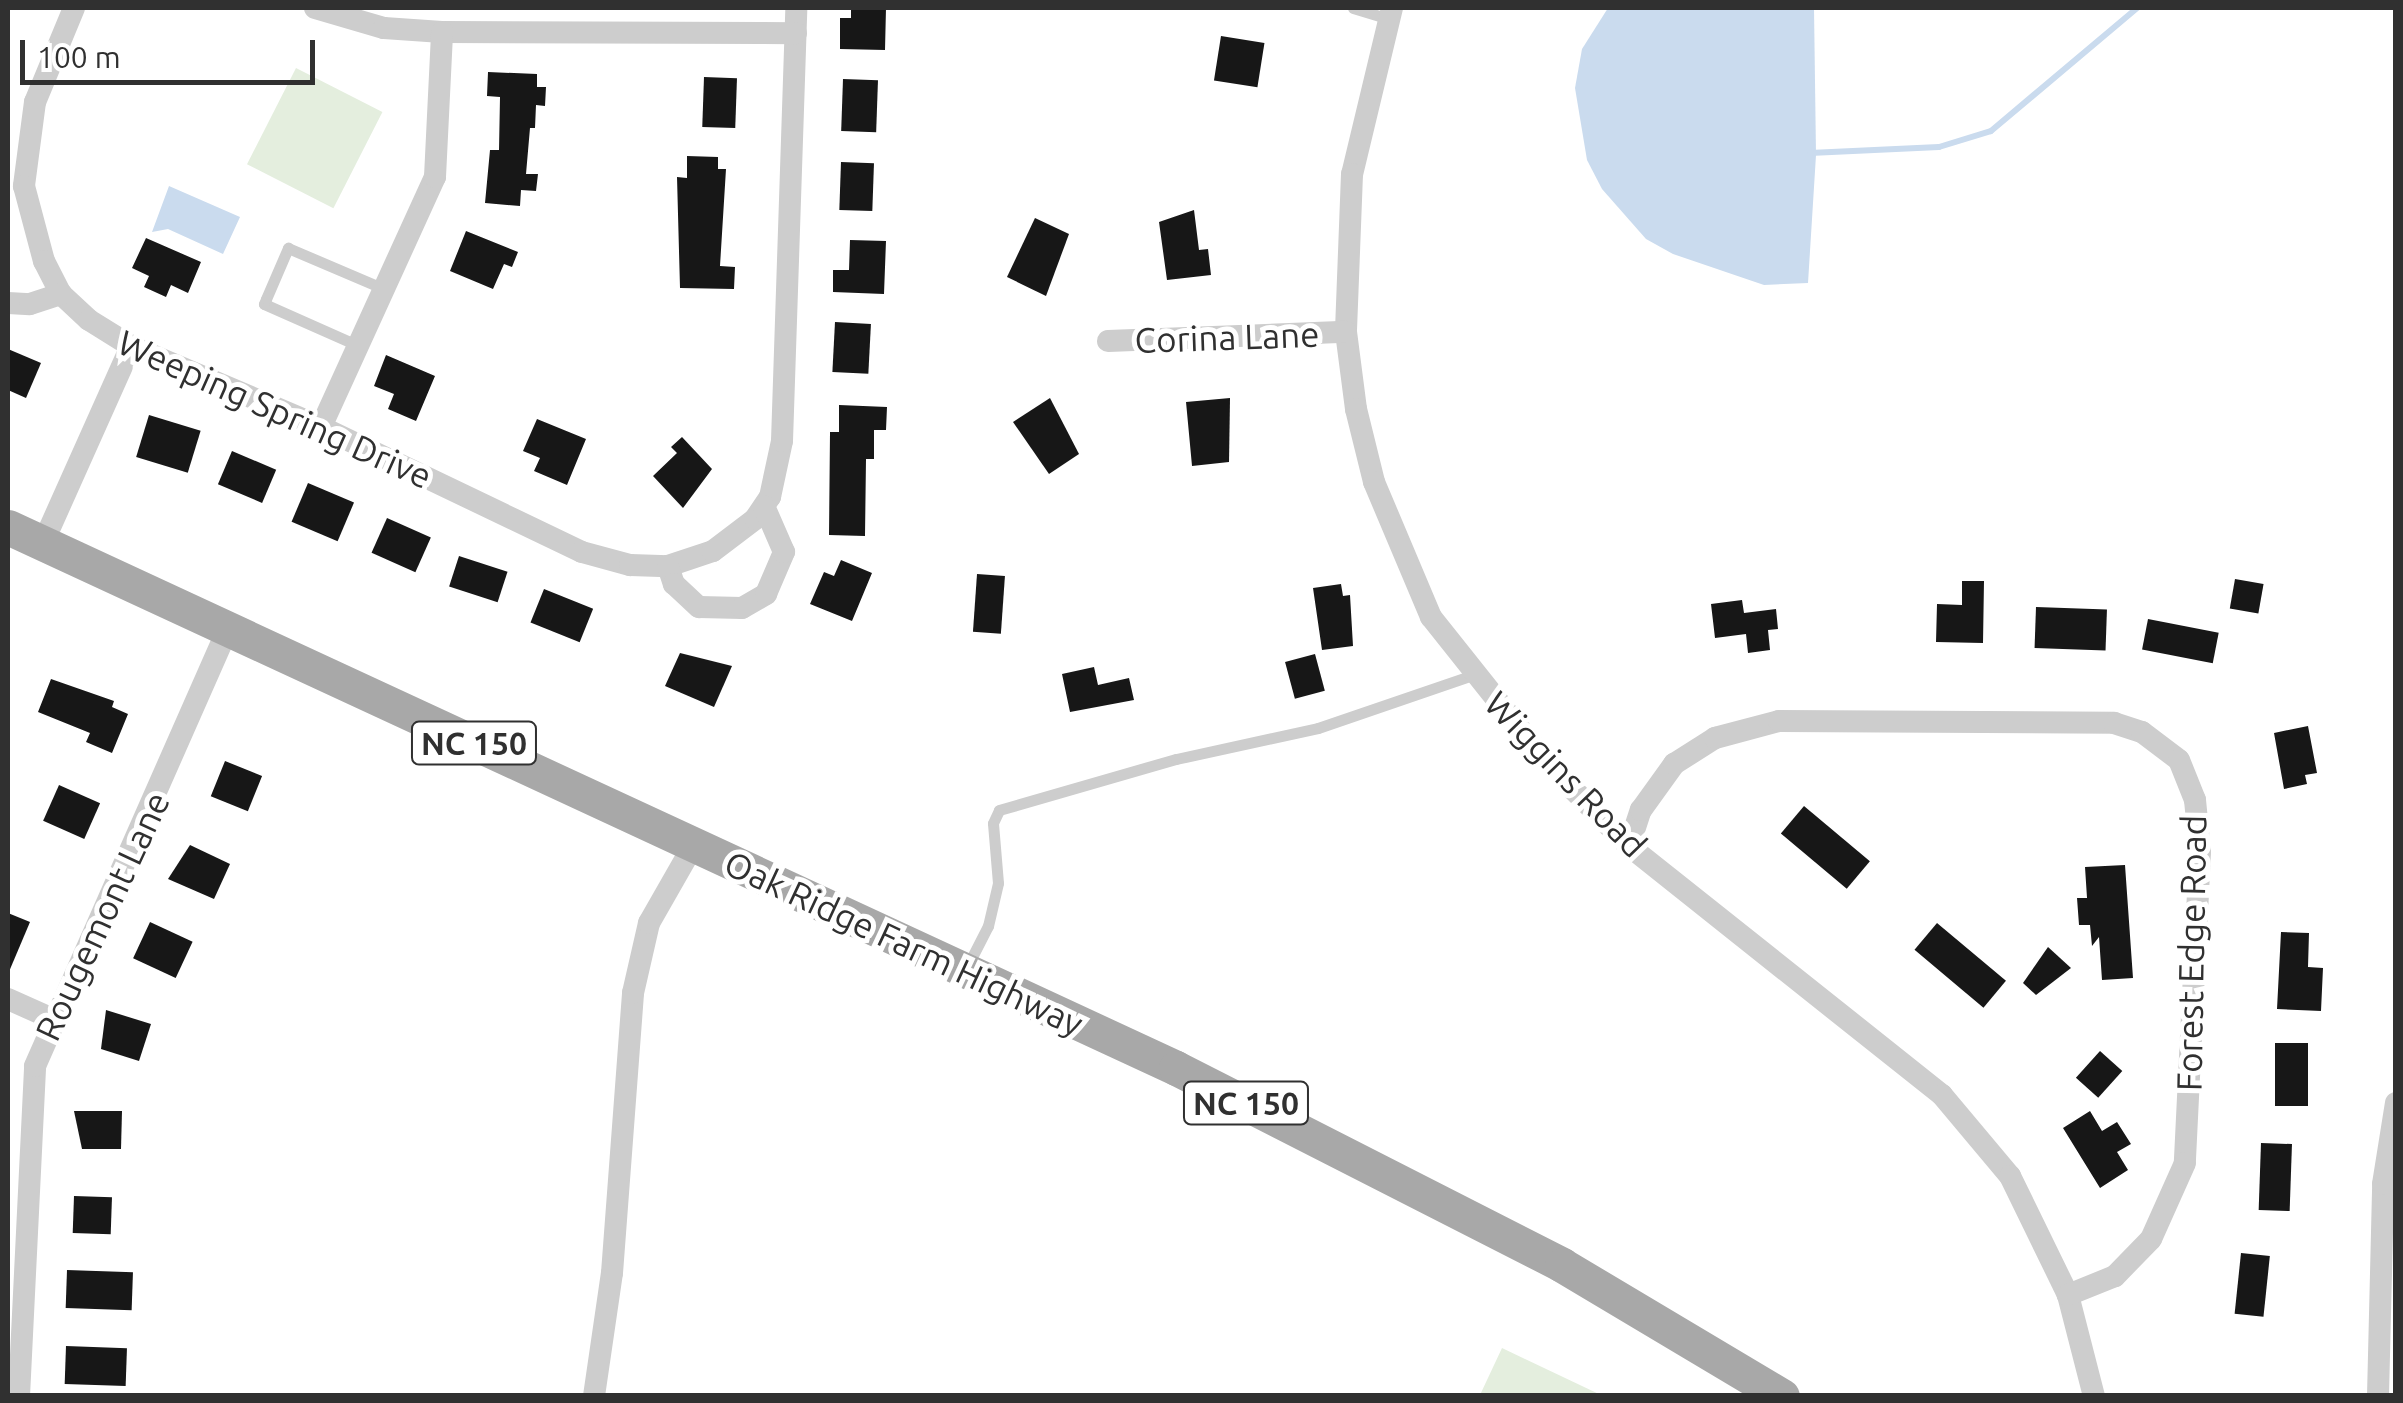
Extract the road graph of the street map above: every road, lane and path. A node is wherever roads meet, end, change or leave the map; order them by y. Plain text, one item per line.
1 (74, 8) edge
2 (315, 8) edge
3 (796, 8) edge
4 (1353, 8) edge
5 (1390, 13) edge
6 (442, 32) junction
7 (796, 33) junction
8 (16, 188) edge
9 (386, 290) junction
10 (61, 294) junction
11 (8, 303) edge
12 (1346, 332) junction
13 (1108, 341) dead end
14 (131, 346) junction
15 (360, 346) junction
16 (321, 427) junction
17 (764, 506) junction
18 (8, 526) edge
19 (43, 543) junction
20 (668, 566) junction
21 (228, 628) junction
22 (1473, 675) junction
23 (693, 846) junction
24 (1628, 846) junction
25 (965, 972) junction
26 (8, 999) edge
27 (53, 1018) junction
28 (2396, 1102) edge
29 (2068, 1295) junction
30 (19, 1396) edge
31 (594, 1396) edge
32 (1782, 1396) edge
33 (2094, 1396) edge
34 (2378, 1396) edge

1 - 8 street, Weeping Spring Drive
2 - 6 street
3 - 7 street
4 - 5 lane
5 - 12 street, Wiggins Road
6 - 7 street
6 - 9 street
7 - 17 street
8 - 10 street, Weeping Spring Drive
9 - 15 street
9 - 15 lane
10 - 11 street
10 - 14 street, Weeping Spring Drive
12 - 13 street, Corina Lane
12 - 22 street, Wiggins Road
14 - 16 street, Weeping Spring Drive
14 - 19 street
15 - 16 street
16 - 20 street, Weeping Spring Drive
17 - 20 street, Weeping Spring Drive
17 - 20 street
18 - 19 main road, Oak Ridge Farm Highway / NC 150
19 - 21 main road, Oak Ridge Farm Highway / NC 150
21 - 23 main road, Oak Ridge Farm Highway / NC 150
21 - 27 street, Rougemont Lane
22 - 24 street, Wiggins Road
22 - 25 lane
23 - 25 main road, Oak Ridge Farm Highway / NC 150
23 - 31 street
24 - 29 street, Wiggins Road
24 - 29 street, Forest Edge Road
25 - 32 main road, Oak Ridge Farm Highway / NC 150
26 - 27 street
27 - 30 street, Rougemont Lane
28 - 34 street
29 - 33 street, Wiggins Road

